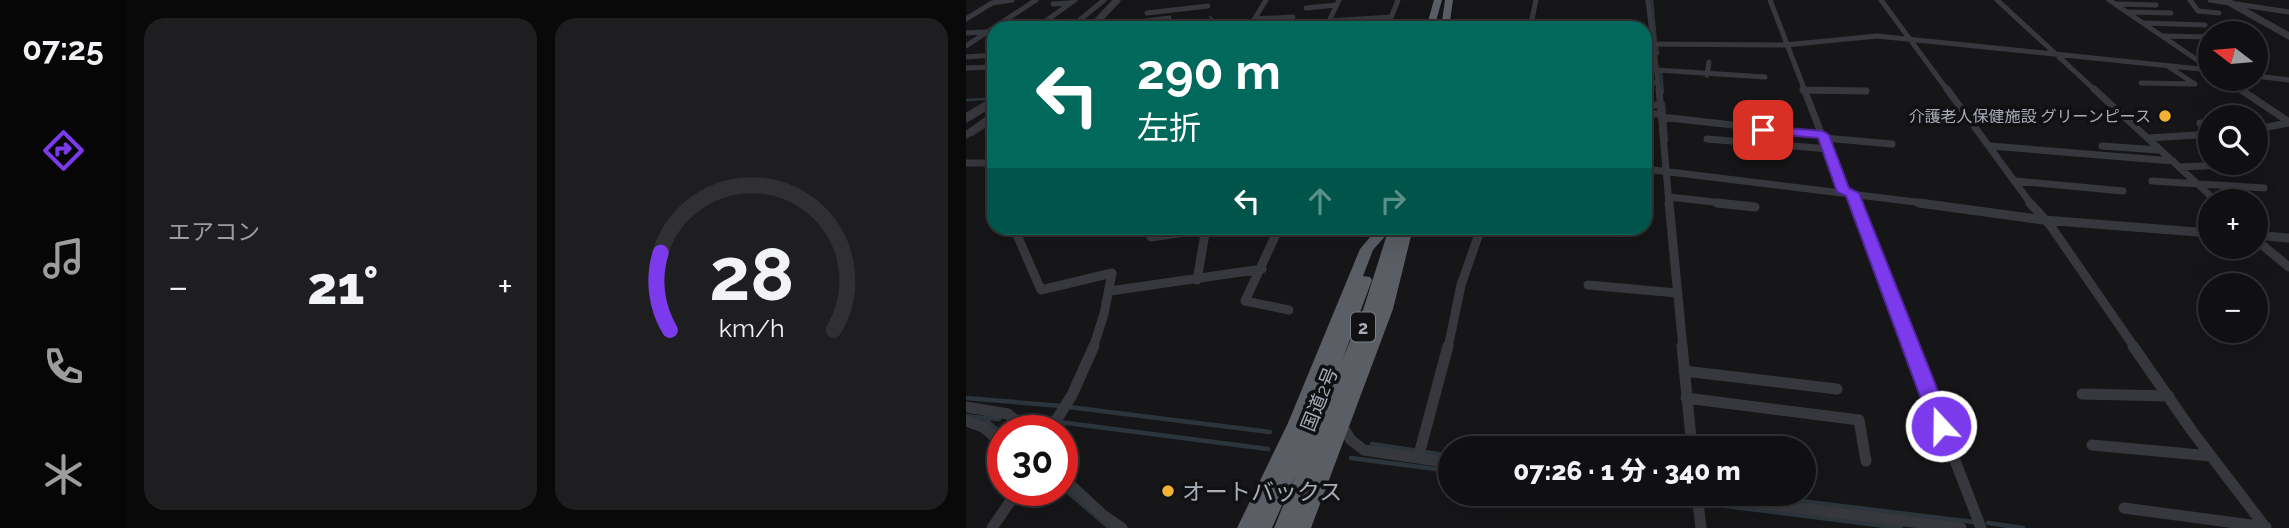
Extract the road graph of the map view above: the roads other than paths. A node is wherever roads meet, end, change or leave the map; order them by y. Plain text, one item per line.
1 (1012, 0) edge
2 (1036, 0) edge
3 (1104, 0) edge
4 (1117, 0) edge
5 (1266, 0) edge
6 (1398, 0) edge
7 (1438, 0) edge
8 (1449, 0) edge
9 (1536, 0) edge
10 (1648, 0) edge
11 (1770, 0) edge
12 (1881, 0) edge
13 (1997, 0) edge
14 (2109, 0) edge
15 (2190, 0) edge
16 (2210, 0) edge
17 (1073, 1) edge
18 (2228, 1) edge
19 (993, 2) edge
20 (1338, 3) edge
21 (1053, 4) dead end
22 (2115, 4) junction
23 (2156, 5) dead end
24 (1209, 6) edge
25 (1306, 8) dead end
26 (2126, 12) junction
27 (2289, 12) edge
28 (1147, 13) dead end
29 (2171, 13) dead end
30 (2219, 13) dead end
31 (1293, 17) dead end
32 (1391, 17) junction
33 (1169, 18) dead end
34 (966, 19) edge
35 (1255, 19) joint
36 (1006, 21) edge
37 (1046, 21) edge
38 (1078, 21) edge
39 (1099, 21) edge
40 (1146, 21) edge
41 (1390, 21) edge
42 (1432, 21) edge
43 (1446, 21) edge
44 (1532, 21) edge
45 (1651, 21) edge
46 (2143, 23) junction
47 (2198, 25) edge
48 (1652, 29) edge
49 (987, 32) edge
50 (966, 33) edge
51 (987, 34) edge
52 (2162, 36) junction
53 (2289, 36) edge
54 (2198, 37) edge
55 (1910, 38) junction
56 (1654, 44) junction
57 (1786, 46) junction
58 (966, 47) edge
59 (2057, 54) junction
60 (987, 56) edge
61 (966, 57) edge
62 (1709, 62) dead end
63 (2198, 62) edge
64 (2168, 66) junction
65 (987, 67) edge
66 (966, 68) edge
67 (2198, 69) edge
68 (1657, 70) junction
69 (1707, 75) junction
70 (1765, 77) dead end
71 (2268, 77) edge
72 (2289, 80) edge
73 (1652, 83) edge
74 (1658, 83) junction
75 (2141, 83) dead end
76 (1803, 90) junction
77 (1866, 91) dead end
78 (2242, 91) edge
79 (1652, 105) edge
80 (1660, 105) junction
81 (987, 106) edge
82 (1652, 115) edge
83 (1663, 117) junction
84 (966, 118) edge
85 (987, 120) edge
86 (2289, 123) edge
87 (2268, 127) edge
88 (966, 135) edge
89 (2198, 136) edge
90 (1824, 137) junction
91 (2148, 138) junction
92 (1707, 139) dead end
93 (1892, 144) dead end
94 (1990, 146) junction
95 (2102, 146) dead end
96 (1829, 149) junction
97 (2160, 150) junction
98 (966, 163) edge
99 (987, 164) edge
100 (2176, 164) junction
101 (2198, 164) edge
102 (1652, 170) edge
103 (1665, 171) junction
104 (2016, 181) junction
105 (2152, 181) dead end
106 (2200, 186) junction
107 (2264, 188) dead end
108 (2203, 189) edge
109 (2123, 191) dead end
110 (1850, 194) junction
111 (1669, 197) junction
112 (1755, 208) dead end
113 (2047, 222) junction
114 (2198, 232) edge
115 (1017, 235) edge
116 (1205, 235) edge
117 (1276, 235) edge
118 (1380, 235) edge
119 (1384, 235) edge
120 (1404, 235) edge
121 (1479, 235) edge
122 (2268, 238) edge
123 (2289, 238) edge
124 (2268, 249) edge
125 (2289, 267) edge
126 (1262, 269) junction
127 (1197, 280) junction
128 (1588, 285) dead end
129 (1110, 291) junction
130 (1677, 293) junction
131 (1289, 310) dead end
132 (1684, 370) junction
133 (1838, 390) dead end
134 (2082, 394) dead end
135 (2169, 396) junction
136 (1686, 398) junction
137 (966, 407) edge
138 (1012, 415) edge
139 (1062, 415) edge
140 (966, 421) edge
141 (1326, 425) junction
142 (987, 430) edge
143 (1691, 436) edge
144 (2092, 445) dead end
145 (1420, 454) junction
146 (2211, 456) junction
147 (1438, 459) edge
148 (1866, 461) dead end
149 (1078, 492) edge
150 (1007, 506) edge
151 (1696, 506) edge
152 (1763, 506) edge
153 (2124, 508) dead end
154 (1862, 523) edge
155 (992, 528) edge
156 (1122, 528) edge
157 (1247, 528) edge
158 (1262, 528) edge
159 (1284, 528) edge
160 (1301, 528) edge
161 (1701, 528) edge
162 (1961, 528) edge
163 (1981, 528) edge
164 (2266, 528) edge

1 - 19 street
2 - 36 street
3 - 38 street
4 - 39 street
5 - 35 street
6 - 32 street
7 - 42 highway
8 - 43 highway
9 - 44 street
10 - 45 street
11 - 57 street
12 - 55 street
13 - 59 street
14 - 22 street
15 - 30 street
16 - 18 street
17 - 21 street
17 - 37 street
18 - 27 street
18 - 53 street
19 - 34 street
20 - 25 street
20 - 32 street
22 - 23 street
22 - 26 street
24 - 28 street
26 - 29 street
26 - 46 street
31 - 35 street
32 - 41 street
33 - 40 street
46 - 47 street
46 - 52 street
48 - 56 street
49 - 50 street
51 - 58 street
52 - 54 street
52 - 63 street
55 - 57 street
55 - 59 street
55 - 94 street
56 - 57 street
56 - 68 street
57 - 76 street
59 - 64 street
59 - 91 street
60 - 61 street
62 - 69 street
64 - 67 street
64 - 75 street
65 - 66 street
68 - 69 street
68 - 74 street
69 - 70 street
71 - 72 street
73 - 74 street
74 - 80 street
76 - 77 street
76 - 90 street
78 - 86 street
79 - 80 street
80 - 83 street
81 - 84 street
82 - 83 street
83 - 90 street
83 - 103 street
85 - 88 street
86 - 87 street
89 - 91 street
90 - 93 street
90 - 96 street
91 - 97 street
92 - 96 street
94 - 100 street
94 - 104 street
95 - 97 street
96 - 110 street
97 - 100 street
98 - 99 street
100 - 101 street
100 - 106 street
102 - 103 street
103 - 110 street
103 - 111 street
104 - 109 street
104 - 113 street
105 - 106 street
106 - 107 street
106 - 108 street
110 - 113 street
110 - 163 street
111 - 112 street
111 - 130 street
113 - 114 street
113 - 135 street
115 - 129 street
116 - 127 street
117 - 126 street
118 - 157 highway
119 - 141 highway, 国道2号 / 2
120 - 141 highway
121 - 145 street
122 - 123 street
124 - 125 street
126 - 127 street
126 - 131 street
127 - 129 street
128 - 130 street
129 - 139 street
130 - 132 street
132 - 133 street
132 - 136 street
134 - 135 street
135 - 146 street
136 - 143 street
136 - 148 street
137 - 138 street
140 - 142 street
141 - 145 street
141 - 158 highway, 国道2号 / 2
141 - 159 highway, 国道2号 / 2
141 - 160 highway
144 - 146 street
145 - 147 street
146 - 164 street
149 - 156 street
150 - 155 street
151 - 161 street
152 - 154 street
153 - 164 street
154 - 162 street

